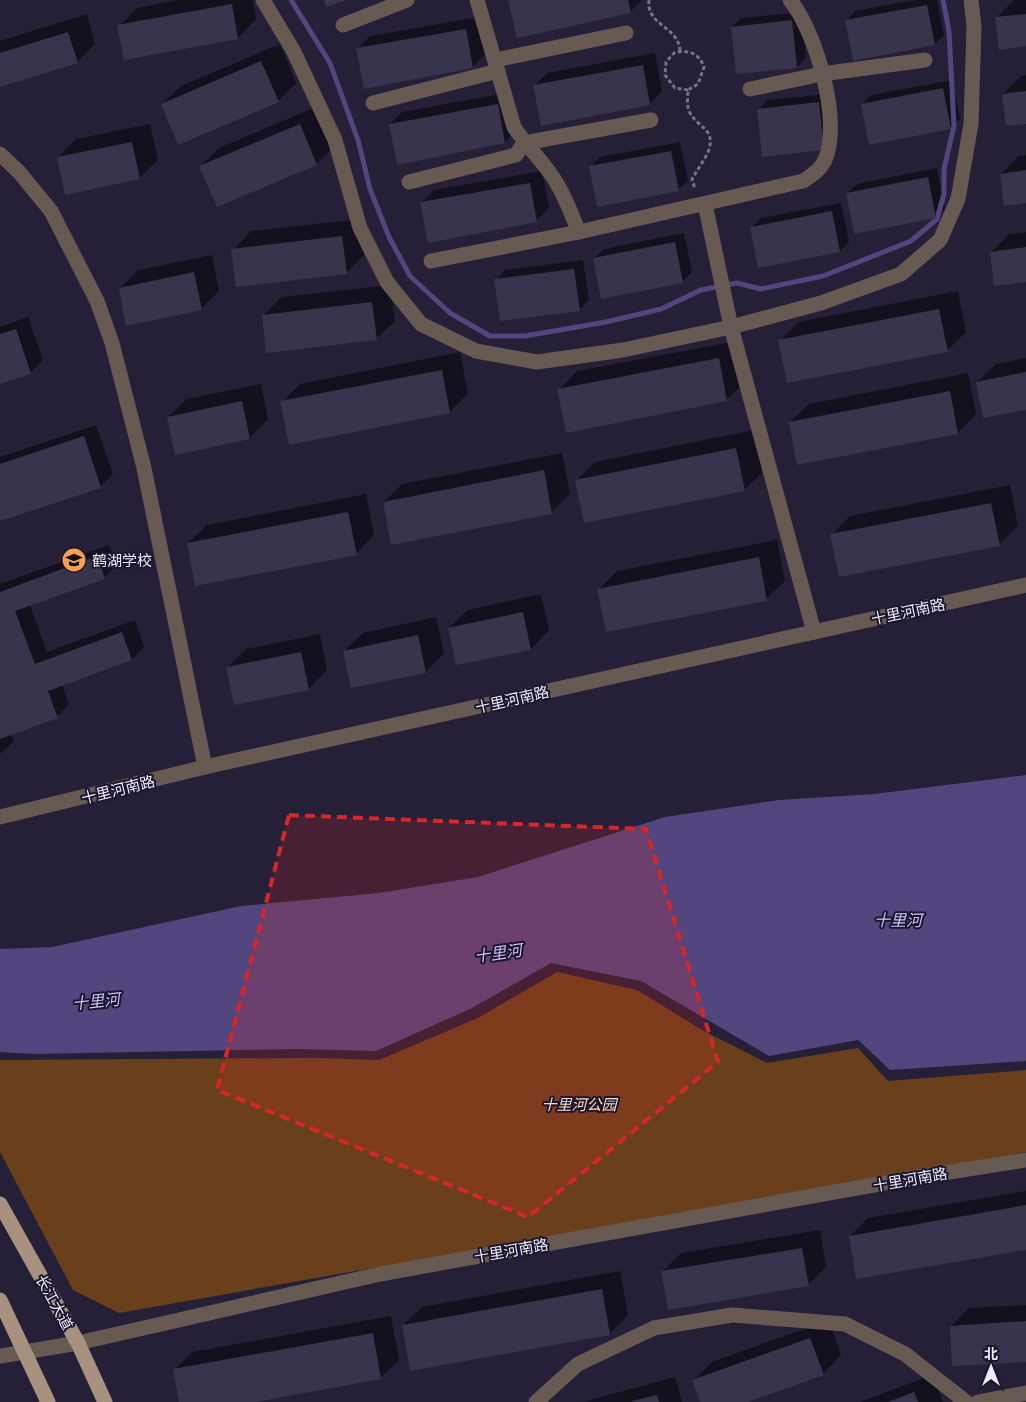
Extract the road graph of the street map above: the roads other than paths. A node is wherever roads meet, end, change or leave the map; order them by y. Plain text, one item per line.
1 (263, 0) edge
2 (407, 0) edge
3 (477, 0) edge
4 (790, 0) edge
5 (971, 0) edge
6 (343, 25) dead end
7 (626, 33) dead end
8 (925, 60) dead end
9 (496, 65) junction
10 (822, 74) junction
11 (750, 89) dead end
12 (373, 103) dead end
13 (651, 120) dead end
14 (524, 143) junction
15 (0, 154) edge
16 (409, 182) dead end
17 (705, 204) junction
18 (579, 232) junction
19 (431, 261) dead end
20 (731, 327) junction
21 (1026, 585) edge
22 (814, 632) junction
23 (206, 767) junction
24 (0, 817) edge
25 (1026, 1160) edge
26 (0, 1204) edge
27 (0, 1300) edge
28 (78, 1343) junction
29 (25, 1353) junction
30 (0, 1356) edge
31 (1026, 1393) edge
32 (48, 1402) edge
33 (105, 1402) edge
34 (536, 1402) edge
35 (966, 1402) edge
36 (978, 1402) edge

1 - 20 street
2 - 6 street
3 - 9 street
4 - 10 street
5 - 20 street
7 - 9 street
8 - 10 street
9 - 12 street
9 - 14 street
10 - 11 street
10 - 17 street
13 - 14 street
14 - 16 street
14 - 18 street
15 - 23 street
17 - 18 street
17 - 20 street
18 - 19 street
20 - 22 street
21 - 22 street, 十里河南路
22 - 23 street, 十里河南路
23 - 24 street, 十里河南路
25 - 28 street, 十里河南路
26 - 28 main road, 长江大道
27 - 29 main road
28 - 29 street, 十里河南路
28 - 33 main road, 长江大道
29 - 30 street, 十里河南路
29 - 32 main road
31 - 36 street
34 - 35 street

